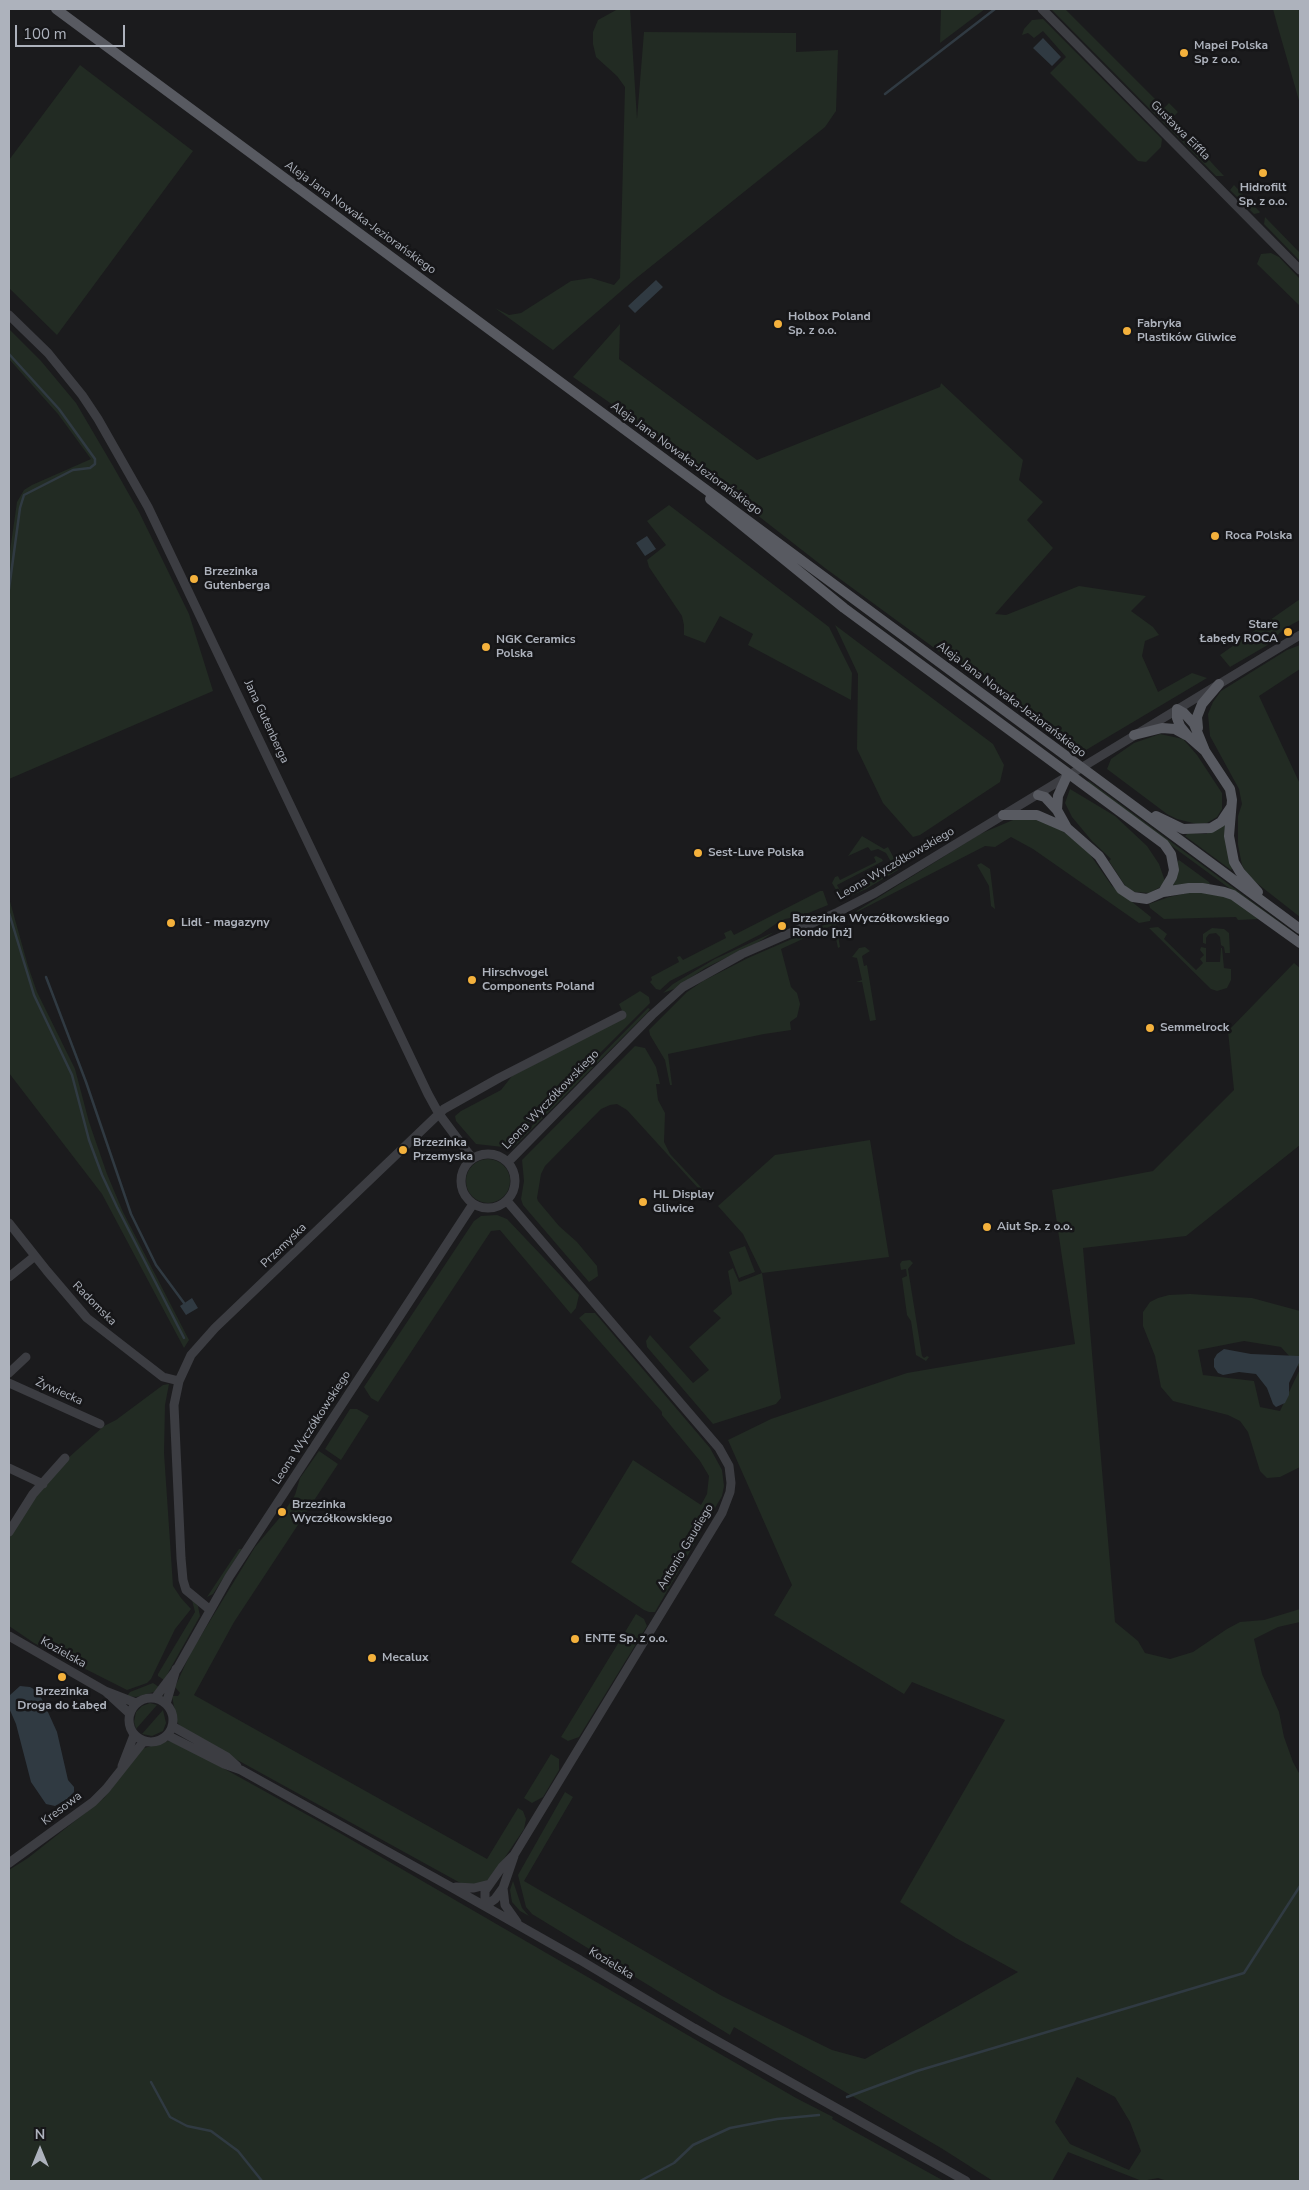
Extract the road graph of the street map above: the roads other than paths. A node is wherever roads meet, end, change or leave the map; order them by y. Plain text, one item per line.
1 (56, 9) edge
2 (1042, 9) edge
3 (1300, 270) edge
4 (9, 315) edge
5 (675, 466) junction
6 (1300, 635) edge
7 (1219, 684) junction
8 (1177, 709) junction
9 (1193, 734) junction
10 (1134, 735) junction
11 (1067, 776) junction
12 (1038, 795) junction
13 (1124, 799) junction
14 (1231, 807) junction
15 (1057, 810) junction
16 (1003, 815) junction
17 (1046, 818) junction
18 (1067, 828) junction
19 (1163, 892) junction
20 (1278, 913) junction
21 (1300, 929) edge
22 (1300, 943) edge
23 (622, 1014) dead end
24 (439, 1114) junction
25 (472, 1158) junction
26 (508, 1162) junction
27 (506, 1202) junction
28 (473, 1204) junction
29 (9, 1223) edge
30 (35, 1256) junction
31 (9, 1277) edge
32 (26, 1357) dead end
33 (9, 1373) edge
34 (179, 1381) junction
35 (9, 1383) edge
36 (100, 1424) dead end
37 (64, 1458) dead end
38 (9, 1468) edge
39 (43, 1484) junction
40 (9, 1532) edge
41 (210, 1609) junction
42 (9, 1636) edge
43 (176, 1669) junction
44 (105, 1691) junction
45 (155, 1698) junction
46 (136, 1703) junction
47 (166, 1704) junction
48 (130, 1713) junction
49 (172, 1726) junction
50 (134, 1735) junction
51 (167, 1735) junction
52 (144, 1741) junction
53 (122, 1766) junction
54 (241, 1770) junction
55 (514, 1856) junction
56 (9, 1863) edge
57 (490, 1884) junction
58 (451, 1887) junction
59 (502, 1888) junction
60 (485, 1906) junction
61 (518, 1925) junction
62 (966, 2181) edge

1 - 5 main road, Aleja Jana Nowaka-Jeziorańskiego
2 - 3 street, Gustawa Eiffla
4 - 24 street, Jana Gutenberga
5 - 13 main road, Aleja Jana Nowaka-Jeziorańskiego
5 - 19 main road
6 - 7 street, Leona Wyczółkowskiego
7 - 8 street, Leona Wyczółkowskiego
7 - 9 main road
8 - 9 main road
8 - 10 street, Leona Wyczółkowskiego
9 - 10 main road
9 - 14 main road
10 - 11 street, Leona Wyczółkowskiego
11 - 12 street, Leona Wyczółkowskiego
11 - 15 main road
12 - 15 main road
12 - 16 street, Leona Wyczółkowskiego
12 - 17 main road
13 - 14 main road
13 - 20 main road, Aleja Jana Nowaka-Jeziorańskiego
14 - 20 main road
15 - 18 main road
16 - 17 main road
16 - 26 street, Leona Wyczółkowskiego
17 - 18 main road
18 - 19 main road
19 - 22 main road
20 - 21 main road, Aleja Jana Nowaka-Jeziorańskiego
23 - 24 street, Przemyska
24 - 25 street, Jana Gutenberga
24 - 34 street, Przemyska
25 - 26 street
25 - 28 street
26 - 27 street
27 - 28 street
27 - 55 street, Antonio Gaudiego
28 - 41 street, Leona Wyczółkowskiego
29 - 30 street, Radomska
30 - 31 street
30 - 34 street, Radomska
32 - 33 street
34 - 41 street, Przemyska
35 - 36 street, Żywiecka
37 - 39 street
38 - 39 street
39 - 40 street
41 - 43 street, Leona Wyczółkowskiego
42 - 44 street, Kozielska
43 - 45 street, Leona Wyczółkowskiego
43 - 47 street, Leona Wyczółkowskiego
44 - 46 street, Kozielska
44 - 48 street, Kozielska
45 - 46 street
45 - 47 street
46 - 48 street
47 - 49 street
48 - 50 street
49 - 51 street
49 - 54 street, Kozielska
50 - 52 street
50 - 53 street, Kresowa
51 - 52 street
51 - 54 street, Kozielska
52 - 53 street, Kresowa
53 - 56 street, Kresowa
54 - 58 street, Kozielska
55 - 57 street, Antonio Gaudiego
55 - 59 street, Antonio Gaudiego
57 - 58 street
57 - 60 street, Antonio Gaudiego
58 - 60 street, Kozielska
59 - 60 street, Antonio Gaudiego
59 - 61 street
60 - 61 street, Kozielska
61 - 62 street, Kozielska

